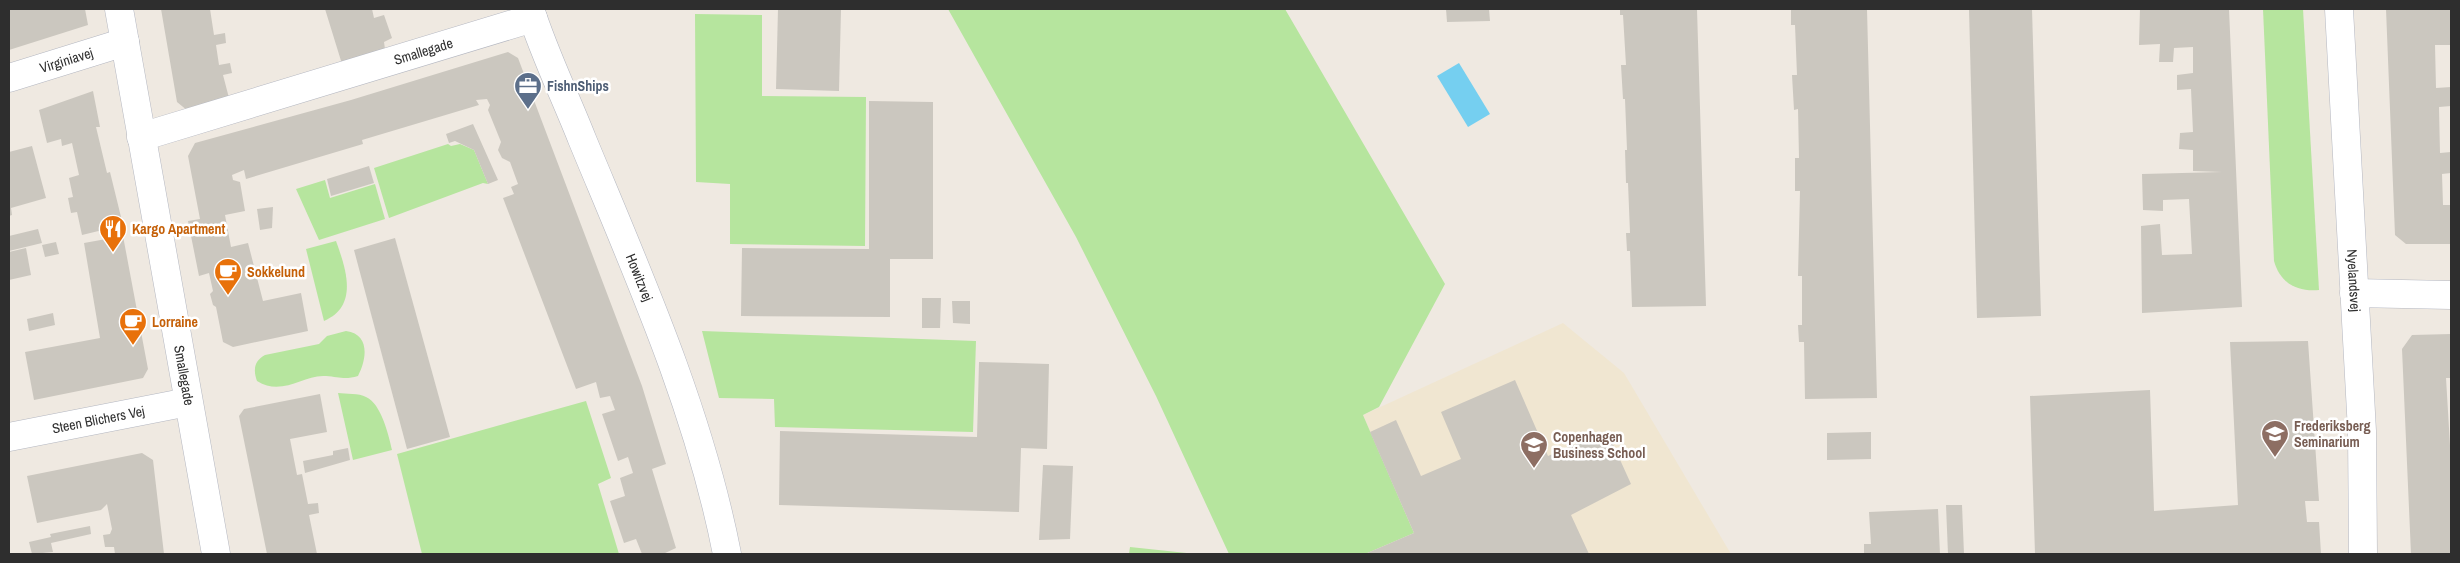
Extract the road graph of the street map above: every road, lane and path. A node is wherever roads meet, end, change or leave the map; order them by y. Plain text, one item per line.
1 (119, 9) edge
2 (2339, 9) edge
3 (531, 13) edge
4 (125, 42) junction
5 (9, 78) edge
6 (141, 137) junction
7 (2354, 293) junction
8 (2451, 295) edge
9 (188, 402) junction
10 (9, 437) edge
11 (216, 554) edge
12 (727, 554) edge
13 (2363, 554) edge

1 - 4 street, Smallegade
2 - 7 street, Nyelandsvej
3 - 6 street, Smallegade
3 - 12 street, Howitzvej
4 - 5 street, Virginiavej
4 - 6 street, Smallegade
6 - 9 street, Smallegade
7 - 8 street
7 - 13 street, Nyelandsvej
9 - 10 street, Steen Blichers Vej
9 - 11 street, Smallegade

